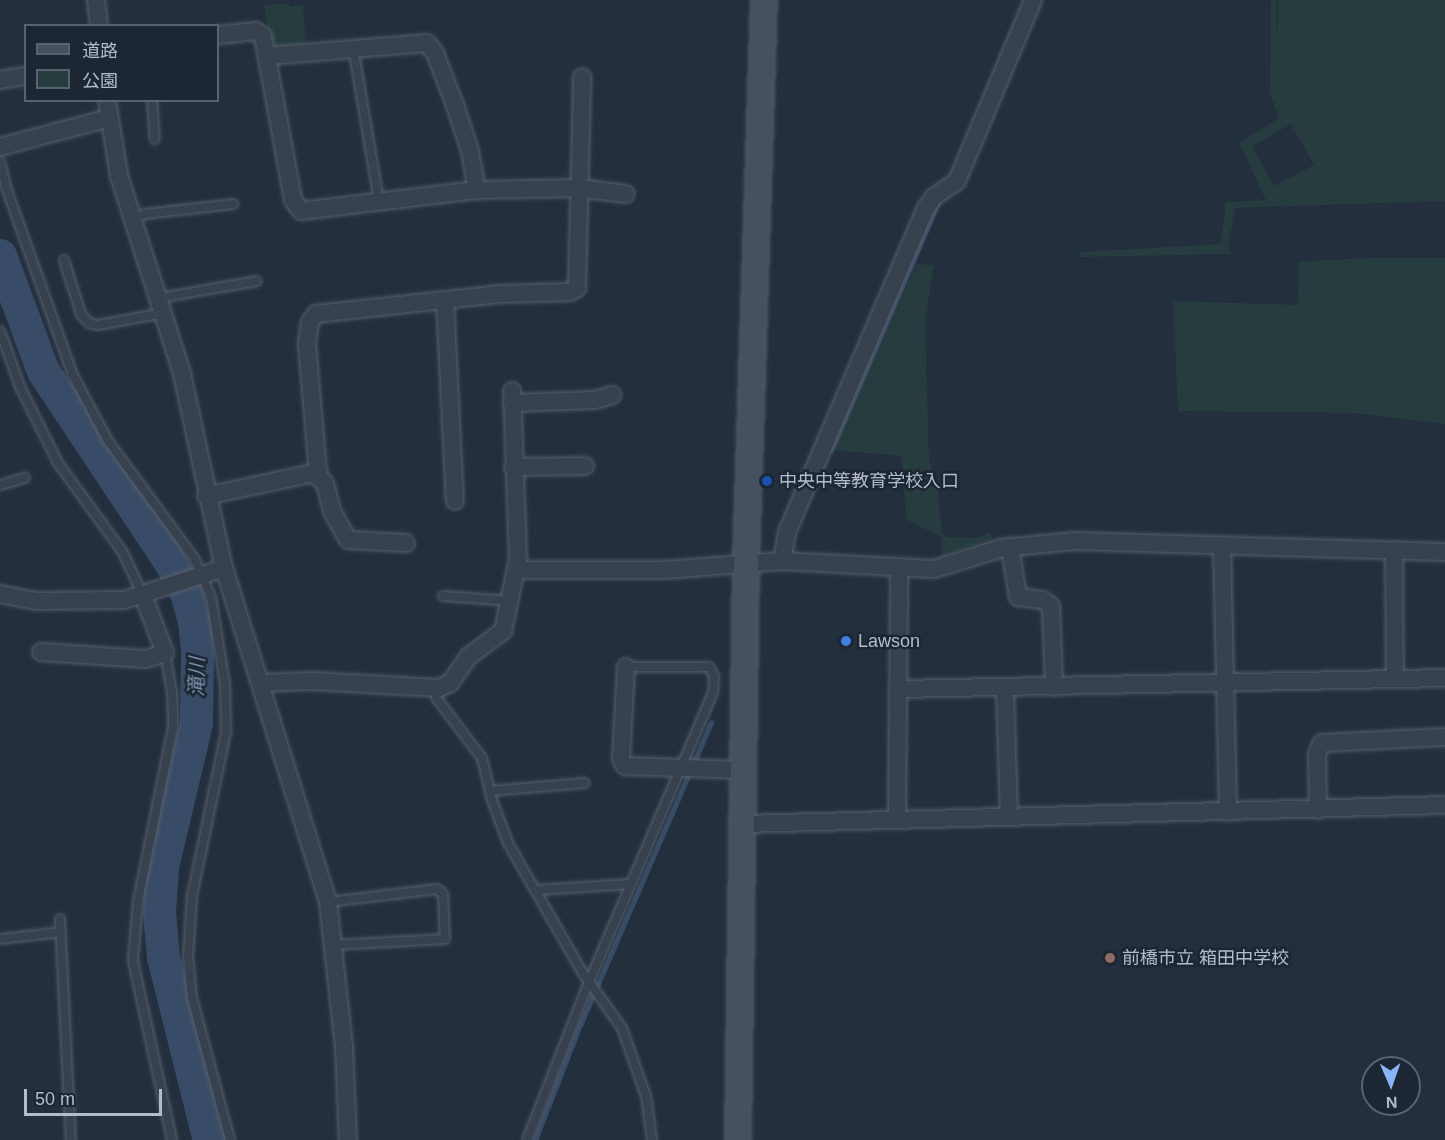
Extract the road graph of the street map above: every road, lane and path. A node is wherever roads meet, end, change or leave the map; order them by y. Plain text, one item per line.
1 (96, 0) edge
2 (764, 0) edge
3 (1034, 0) edge
4 (99, 24) edge
5 (219, 35) edge
6 (352, 47) junction
7 (267, 56) junction
8 (24, 76) edge
9 (582, 77) dead end
10 (0, 80) edge
11 (107, 102) edge
12 (152, 102) edge
13 (109, 118) junction
14 (155, 140) dead end
15 (0, 147) edge
16 (0, 162) edge
17 (579, 188) junction
18 (477, 190) junction
19 (626, 194) dead end
20 (379, 200) junction
21 (233, 204) dead end
22 (132, 219) junction
23 (64, 260) dead end
24 (257, 281) dead end
25 (445, 300) junction
26 (162, 306) junction
27 (0, 331) edge
28 (612, 395) dead end
29 (585, 466) dead end
30 (513, 467) junction
31 (314, 474) junction
32 (25, 478) dead end
33 (0, 485) edge
34 (206, 496) junction
35 (455, 501) dead end
36 (406, 543) dead end
37 (1222, 546) junction
38 (1010, 548) junction
39 (1394, 550) junction
40 (1445, 552) edge
41 (782, 561) junction
42 (746, 562) junction
43 (899, 567) junction
44 (224, 568) junction
45 (516, 570) junction
46 (199, 576) junction
47 (146, 593) junction
48 (0, 594) edge
49 (443, 596) dead end
50 (511, 601) junction
51 (41, 652) dead end
52 (165, 653) junction
53 (626, 667) joint
54 (1445, 678) edge
55 (1395, 679) junction
56 (260, 683) junction
57 (1225, 683) junction
58 (1054, 687) junction
59 (434, 688) junction
60 (1005, 688) junction
61 (898, 689) junction
62 (1445, 738) edge
63 (681, 768) junction
64 (744, 770) junction
65 (585, 783) dead end
66 (490, 790) junction
67 (1445, 805) edge
68 (1318, 810) junction
69 (1228, 812) junction
70 (1009, 817) junction
71 (897, 819) junction
72 (743, 824) junction
73 (631, 884) junction
74 (536, 890) junction
75 (328, 902) junction
76 (60, 919) dead end
77 (61, 932) junction
78 (0, 939) edge
79 (335, 945) junction
80 (593, 987) junction
81 (71, 1140) edge
82 (172, 1140) edge
83 (230, 1140) edge
84 (348, 1140) edge
85 (527, 1140) edge
86 (652, 1140) edge
87 (738, 1140) edge

1 - 4 street
2 - 42 street
3 - 41 street
5 - 7 street
6 - 7 street
6 - 18 street
6 - 20 lane
7 - 20 street
8 - 10 street
9 - 17 street
11 - 13 street
12 - 14 lane
13 - 15 street
13 - 22 street
16 - 46 lane
17 - 18 street
17 - 19 street
17 - 25 street
18 - 20 street
21 - 22 lane
22 - 26 street
23 - 26 lane
24 - 26 lane
25 - 31 street
25 - 35 street
26 - 34 street
27 - 47 lane
28 - 30 street
29 - 30 street
30 - 45 street
31 - 34 street
31 - 36 street
32 - 33 lane
34 - 44 street
37 - 38 street
37 - 39 street
37 - 57 street
38 - 43 street
38 - 58 street
39 - 40 street
39 - 55 street
41 - 42 street
41 - 43 street
42 - 45 street
42 - 64 street
43 - 61 street
44 - 46 street
44 - 56 street
45 - 50 street
46 - 47 street
46 - 83 lane
47 - 48 street
47 - 52 street
49 - 50 lane
50 - 59 street
51 - 52 street
52 - 82 lane
53 - 63 street
53 - 63 lane
54 - 55 street
55 - 57 street
56 - 59 street
56 - 75 street
57 - 58 street
57 - 69 street
58 - 60 street
59 - 66 lane
60 - 61 street
60 - 70 street
61 - 71 street
62 - 68 street
63 - 64 street
63 - 73 lane
64 - 72 street
65 - 66 lane
66 - 74 lane
67 - 68 street
68 - 69 street
69 - 70 street
70 - 71 street
71 - 72 street
72 - 87 street
73 - 74 lane
73 - 80 lane
74 - 80 lane
75 - 79 street
75 - 79 lane
76 - 77 lane
77 - 78 lane
77 - 81 lane
79 - 84 street
80 - 85 lane
80 - 86 lane

